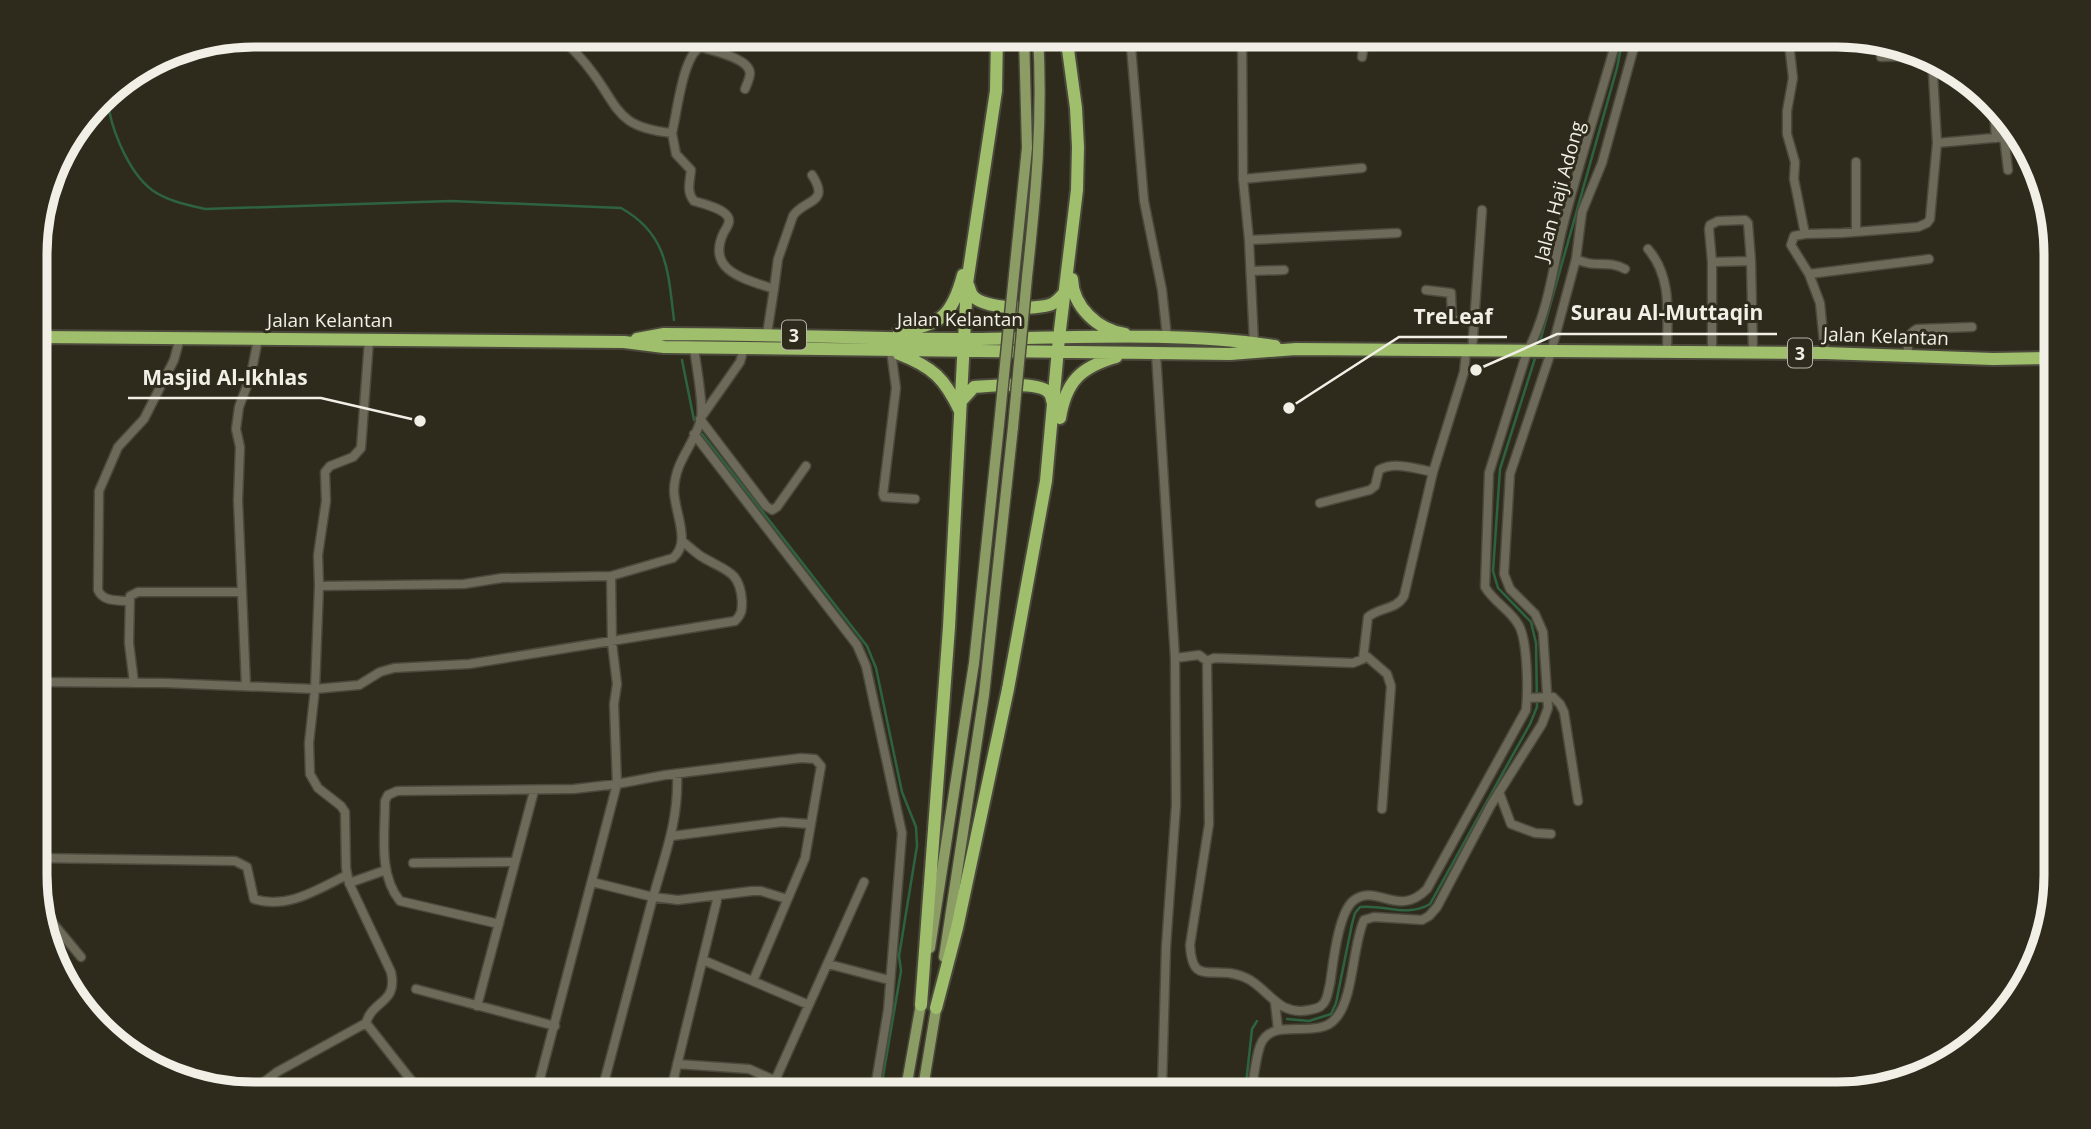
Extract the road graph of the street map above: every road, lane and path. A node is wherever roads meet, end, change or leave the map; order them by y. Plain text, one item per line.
1 (1069, 47) edge
2 (1131, 47) edge
3 (1242, 47) edge
4 (1363, 47) edge
5 (1613, 47) edge
6 (1634, 47) edge
7 (1789, 47) edge
8 (571, 48) edge
9 (699, 48) edge
10 (703, 48) edge
11 (998, 48) edge
12 (1024, 48) edge
13 (1039, 48) edge
14 (1897, 56) edge
15 (1362, 57) dead end
16 (1881, 57) dead end
17 (1933, 72) edge
18 (745, 89) dead end
19 (1997, 123) edge
20 (2004, 132) edge
21 (672, 133) junction
22 (2000, 138) junction
23 (1937, 143) junction
24 (1856, 162) dead end
25 (1362, 168) dead end
26 (2008, 170) dead end
27 (812, 174) dead end
28 (1244, 179) junction
29 (1482, 210) dead end
30 (1856, 232) junction
31 (1397, 233) dead end
32 (1563, 233) junction
33 (1805, 234) junction
34 (1071, 237) junction
35 (1576, 237) junction
36 (1249, 240) junction
37 (1648, 249) dead end
38 (971, 250) junction
39 (1576, 259) junction
40 (1929, 259) dead end
41 (1751, 261) junction
42 (1712, 262) junction
43 (1625, 269) dead end
44 (1251, 271) junction
45 (1284, 271) dead end
46 (1809, 274) junction
47 (967, 283) junction
48 (774, 289) junction
49 (1426, 290) dead end
50 (1065, 292) junction
51 (1475, 323) junction
52 (1972, 327) dead end
53 (767, 334) junction
54 (48, 337) edge
55 (864, 337) junction
56 (1153, 337) junction
57 (1167, 337) junction
58 (180, 338) junction
59 (1059, 338) junction
60 (258, 339) junction
61 (369, 340) junction
62 (624, 342) junction
63 (1254, 343) junction
64 (965, 345) junction
65 (694, 348) junction
66 (744, 348) junction
67 (1296, 349) junction
68 (891, 351) junction
69 (1469, 352) junction
70 (1539, 352) junction
71 (1667, 352) junction
72 (1058, 353) junction
73 (1156, 353) junction
74 (1712, 353) junction
75 (1753, 353) junction
76 (1825, 353) junction
77 (1130, 354) junction
78 (1908, 356) junction
79 (2044, 358) edge
80 (961, 406) junction
81 (1054, 408) junction
82 (701, 419) junction
83 (694, 434) junction
84 (806, 466) dead end
85 (1433, 472) junction
86 (1045, 481) junction
87 (915, 499) dead end
88 (1320, 503) dead end
89 (682, 541) junction
90 (611, 576) junction
91 (319, 586) junction
92 (242, 592) junction
93 (128, 601) junction
94 (612, 643) junction
95 (1364, 654) junction
96 (1177, 658) junction
97 (1207, 662) junction
98 (47, 682) edge
99 (134, 683) junction
100 (247, 686) junction
101 (315, 689) junction
102 (1546, 697) junction
103 (1529, 698) junction
104 (677, 775) junction
105 (617, 785) junction
106 (534, 791) junction
107 (1499, 792) junction
108 (1578, 801) dead end
109 (1382, 809) dead end
110 (810, 824) junction
111 (1551, 834) dead end
112 (672, 836) junction
113 (47, 858) edge
114 (515, 862) junction
115 (413, 863) dead end
116 (386, 870) junction
117 (348, 879) junction
118 (592, 882) junction
119 (864, 882) dead end
120 (718, 896) junction
121 (653, 897) junction
122 (787, 899) junction
123 (499, 925) junction
124 (54, 927) edge
125 (81, 957) dead end
126 (703, 960) junction
127 (828, 964) junction
128 (889, 980) junction
129 (753, 981) junction
130 (416, 989) dead end
131 (1275, 1003) junction
132 (809, 1005) junction
133 (921, 1005) junction
134 (477, 1006) junction
135 (936, 1008) junction
136 (366, 1023) junction
137 (555, 1026) junction
138 (1278, 1030) junction
139 (677, 1064) junction
140 (774, 1080) joint
141 (1162, 1081) edge
142 (1253, 1081) edge
143 (264, 1082) edge
144 (412, 1082) edge
145 (539, 1082) edge
146 (604, 1082) edge
147 (673, 1082) edge
148 (876, 1082) edge
149 (907, 1082) edge
150 (924, 1082) edge

1 - 34 highway
2 - 57 street
3 - 28 street
4 - 15 street
5 - 32 street, Jalan Haji Adong
6 - 35 street
7 - 33 street
8 - 21 street
9 - 21 street
10 - 18 street
11 - 38 highway
12 - 133 main road, bridge
13 - 135 main road, bridge
14 - 16 street
17 - 23 street
19 - 22 street
20 - 22 street
21 - 48 street
22 - 23 street
22 - 26 street
23 - 30 street
24 - 30 street
25 - 28 street
27 - 48 street
28 - 36 street
29 - 51 street
30 - 33 street
31 - 36 street
32 - 35 street
32 - 70 street, Jalan Haji Adong
33 - 46 street
34 - 50 highway
34 - 56 highway
35 - 39 street
36 - 44 street
37 - 71 street
38 - 47 highway
38 - 55 highway
39 - 43 street
39 - 70 street
40 - 46 street
41 - 42 street
41 - 42 street
41 - 75 street
42 - 74 street
44 - 45 street
44 - 63 street
46 - 76 street
47 - 50 highway
47 - 64 highway
48 - 53 street
49 - 51 street
50 - 59 highway
51 - 69 street
52 - 78 street
53 - 55 highway, Jalan Kelantan / 3
53 - 62 highway, Jalan Kelantan / 3
54 - 58 highway, Jalan Kelantan / 3
55 - 64 highway, Jalan Kelantan / 3
56 - 57 highway, Jalan Kelantan / 3
56 - 59 highway, Jalan Kelantan / 3
57 - 63 highway, Jalan Kelantan / 3
58 - 60 highway, Jalan Kelantan / 3
58 - 93 street
59 - 64 highway, Jalan Kelantan / 3
59 - 72 highway
60 - 61 highway, Jalan Kelantan / 3
60 - 92 street
61 - 62 highway, Jalan Kelantan / 3
61 - 91 street
62 - 65 highway, Jalan Kelantan / 3
63 - 67 highway, Jalan Kelantan / 3
64 - 68 highway, Jalan Kelantan / 3
64 - 72 highway, Jalan Kelantan / 3
64 - 80 highway
65 - 66 highway, Jalan Kelantan / 3
65 - 82 street
66 - 68 highway, Jalan Kelantan / 3
66 - 82 street
67 - 69 highway, Jalan Kelantan / 3
67 - 73 highway, Jalan Kelantan / 3
68 - 80 highway
68 - 87 street
69 - 70 highway, Jalan Kelantan / 3
69 - 85 street
70 - 71 highway, Jalan Kelantan / 3
70 - 102 street
70 - 103 street
71 - 74 highway, Jalan Kelantan / 3
72 - 77 highway, Jalan Kelantan / 3
72 - 81 highway
73 - 77 highway, Jalan Kelantan / 3
73 - 96 street
74 - 75 highway, Jalan Kelantan / 3
75 - 76 highway, Jalan Kelantan / 3
76 - 78 highway, Jalan Kelantan / 3
77 - 86 highway
78 - 79 highway, Jalan Kelantan / 3
80 - 81 highway
80 - 133 highway
81 - 86 highway
82 - 83 street
82 - 84 street
83 - 89 street
83 - 128 street
85 - 88 street
85 - 95 street
86 - 135 highway
89 - 90 street
89 - 94 street
90 - 91 street
90 - 94 street
91 - 101 street
92 - 93 street
92 - 100 street
93 - 99 street
94 - 101 street
94 - 105 street
95 - 97 street
95 - 109 street
96 - 97 street
96 - 141 street
97 - 131 street
98 - 99 street
99 - 100 street
100 - 101 street
101 - 117 street
102 - 103 street
102 - 107 street
102 - 108 street
103 - 131 street
104 - 105 street
104 - 110 street
104 - 112 street
105 - 106 street
105 - 118 street
106 - 114 street
106 - 116 street
107 - 111 street
107 - 138 street
110 - 112 street
110 - 122 street
112 - 121 street
113 - 117 street
114 - 115 street
114 - 123 street
116 - 117 street
116 - 123 street
117 - 136 street
118 - 121 street
118 - 137 street
119 - 127 street
120 - 121 street
120 - 122 street
120 - 126 street
121 - 146 street
122 - 129 street
123 - 134 street
124 - 125 street
126 - 129 street
126 - 139 street
127 - 128 street
127 - 132 street
128 - 148 street
129 - 132 street
130 - 134 street
131 - 138 street
132 - 140 street
133 - 149 main road
134 - 137 street
135 - 150 main road
136 - 143 street
136 - 144 street
137 - 145 street
138 - 142 street
139 - 140 street
139 - 147 street

